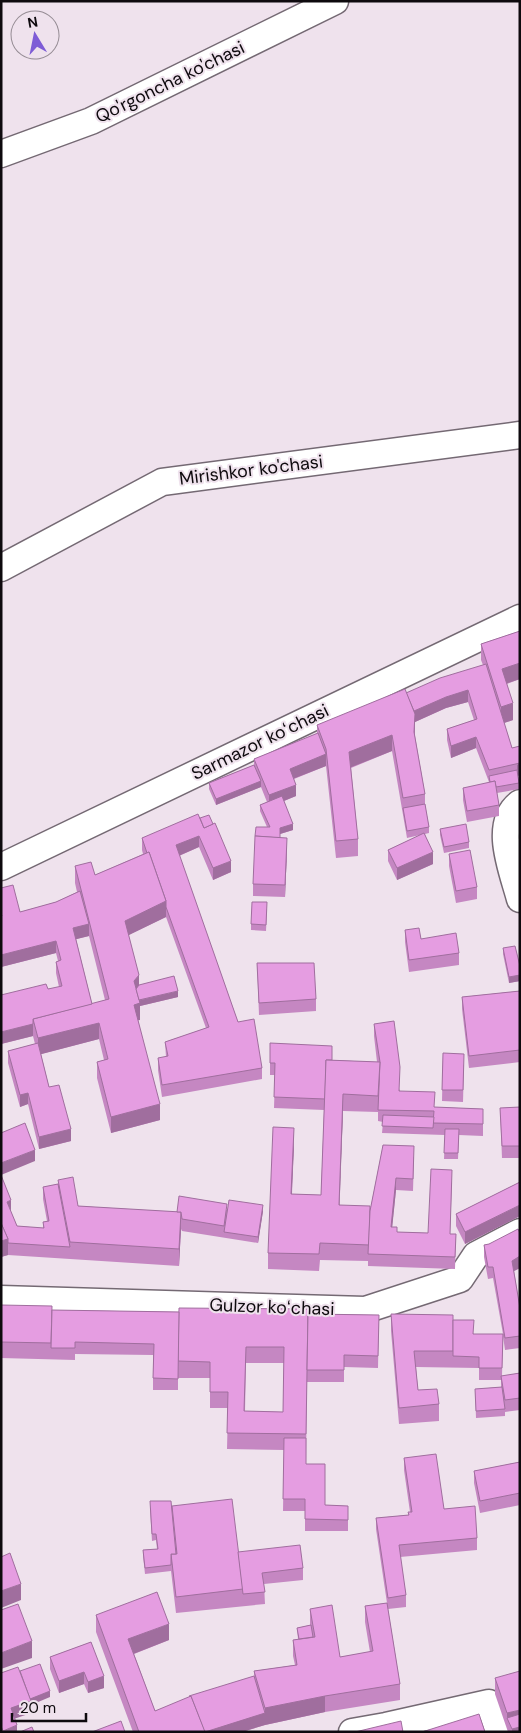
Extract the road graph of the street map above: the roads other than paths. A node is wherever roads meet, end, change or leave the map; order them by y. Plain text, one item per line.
1 (335, 1) edge
2 (1, 154) edge
3 (520, 435) edge
4 (1, 568) edge
5 (520, 618) edge
6 (520, 803) edge
7 (1, 867) edge
8 (520, 899) edge
9 (520, 1232) edge
10 (1, 1298) edge
11 (352, 1732) edge
12 (500, 1732) edge

1 - 2 street, Qo'rgoncha ko'chasi
3 - 4 street, Mirishkor ko'chasi
5 - 7 street, Sarmazor koʻchasi
6 - 8 street
9 - 10 street, Gulzor koʻchasi
11 - 12 street

